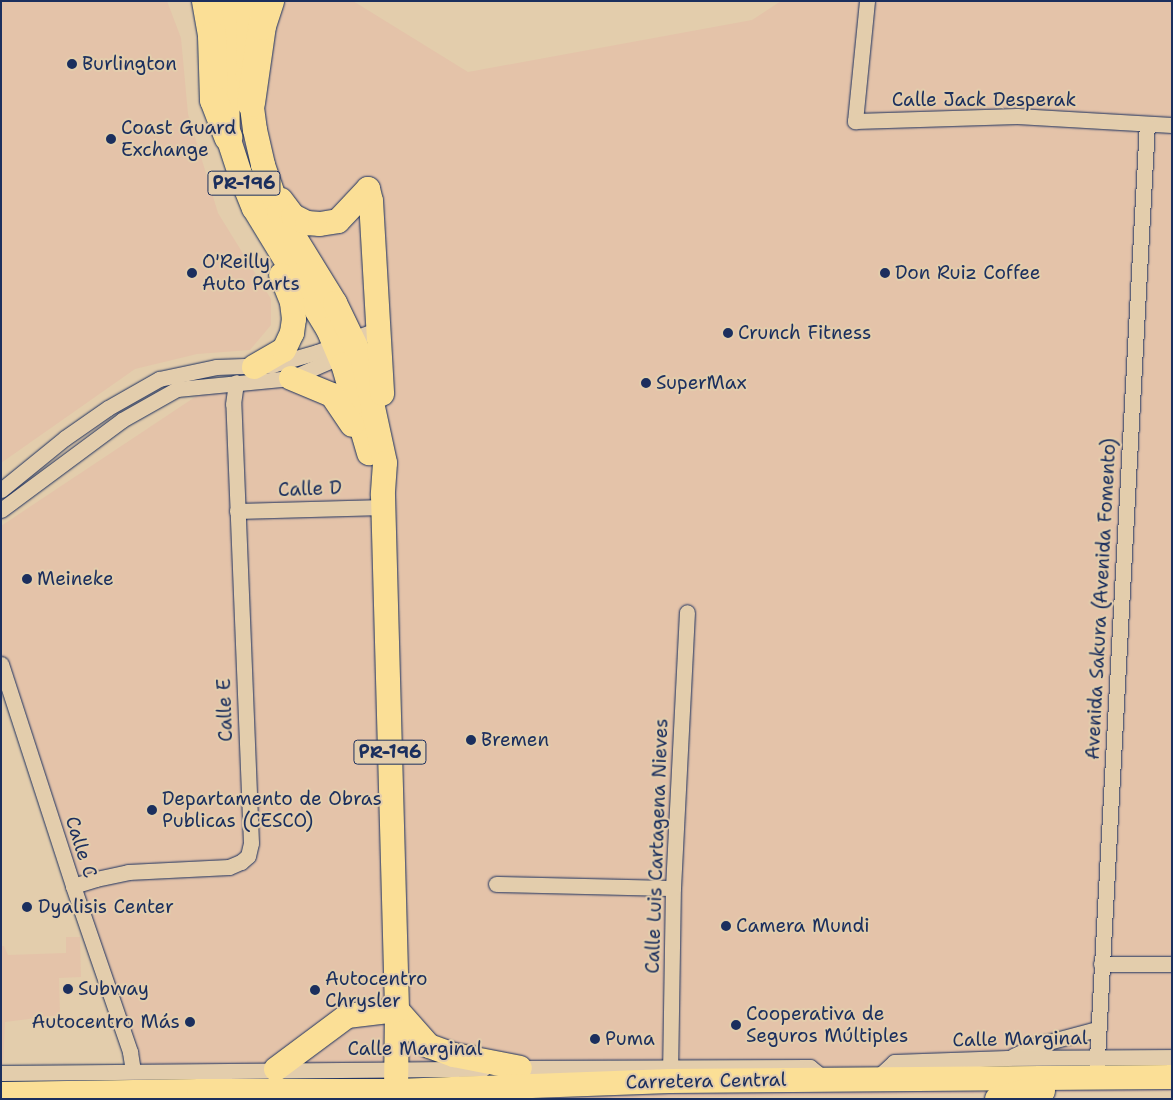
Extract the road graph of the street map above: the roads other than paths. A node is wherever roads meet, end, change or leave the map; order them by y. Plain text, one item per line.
1 (206, 1) edge
2 (226, 1) edge
3 (248, 1) edge
4 (270, 1) edge
5 (867, 1) edge
6 (252, 104) junction
7 (1147, 124) junction
8 (1172, 125) edge
9 (228, 136) junction
10 (272, 190) junction
11 (254, 208) junction
12 (380, 335) junction
13 (346, 347) junction
14 (254, 367) junction
15 (291, 378) junction
16 (236, 382) junction
17 (376, 453) junction
18 (1, 490) edge
19 (384, 501) junction
20 (1, 510) edge
21 (237, 511) junction
22 (687, 612) dead end
23 (1, 664) edge
24 (496, 884) dead end
25 (73, 886) junction
26 (673, 888) junction
27 (1101, 964) junction
28 (1172, 964) edge
29 (397, 1010) junction
30 (1097, 1029) junction
31 (1172, 1057) edge
32 (1008, 1058) junction
33 (1096, 1067) junction
34 (520, 1068) junction
35 (276, 1069) junction
36 (133, 1070) junction
37 (1, 1072) edge
38 (670, 1073) junction
39 (1172, 1077) edge
40 (876, 1078) junction
41 (396, 1081) junction
42 (1172, 1092) edge
43 (1, 1094) edge
44 (582, 1099) edge
45 (997, 1099) edge

1 - 9 highway
2 - 9 main road, PR-196
3 - 6 main road, PR-196
4 - 6 highway
5 - 7 street, Calle Jack Desperak
6 - 10 main road, PR-196
7 - 8 street, Calle Jack Desperak
7 - 27 street, Avenida Sakura (Avenida Fomento)
9 - 11 main road, PR-196
10 - 12 main road
10 - 13 main road, PR-196
11 - 13 main road, PR-196
11 - 14 main road
12 - 13 street
12 - 17 main road
13 - 14 street
13 - 15 street
13 - 17 main road, PR-196
14 - 18 street
15 - 16 street
15 - 17 main road
16 - 20 street
16 - 21 street, Calle E
17 - 19 main road, PR-196
19 - 21 street, Calle D
19 - 29 main road, PR-196
21 - 25 street, Calle E
22 - 26 street, Calle Luis Cartagena Nieves
23 - 25 street, Calle C
24 - 26 street
25 - 36 street, Calle C
26 - 38 street, Calle Luis Cartagena Nieves
27 - 28 street
27 - 30 street, Avenida Sakura (Avenida Fomento)
29 - 34 main road
29 - 35 main road
29 - 41 main road, PR-196
30 - 32 street
30 - 33 street, Avenida Sakura (Avenida Fomento)
31 - 33 street, Calle Marginal
32 - 33 street, Calle Marginal
32 - 40 street, Calle Marginal
33 - 39 main road, Carretera Central
33 - 40 main road, Carretera Central
33 - 42 main road
33 - 45 main road
34 - 38 street, Calle Marginal
34 - 41 street, Calle Marginal
35 - 36 street, Calle Marginal
35 - 41 street, Calle Marginal
36 - 37 street, Calle Marginal
38 - 40 main road, Carretera Central
38 - 41 main road, Carretera Central
38 - 44 main road
41 - 43 main road, Carretera Central

